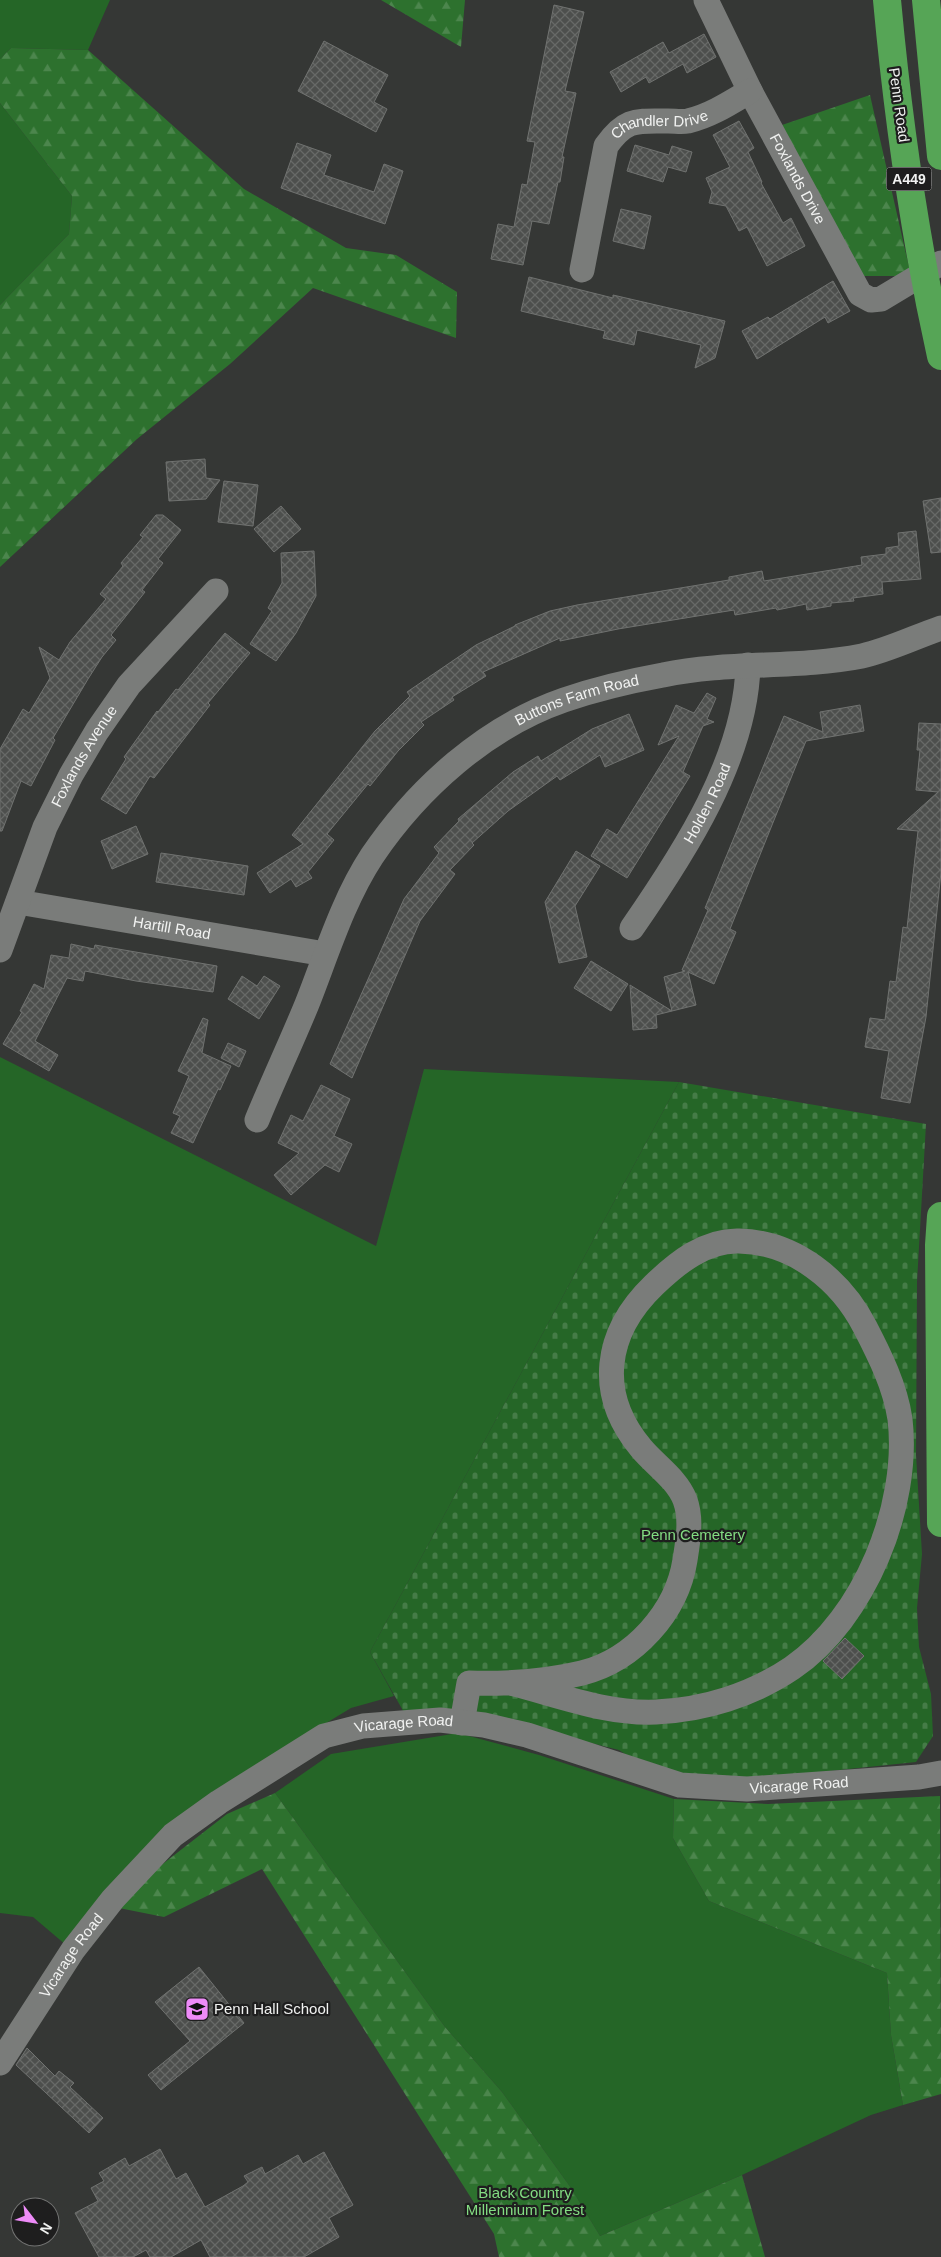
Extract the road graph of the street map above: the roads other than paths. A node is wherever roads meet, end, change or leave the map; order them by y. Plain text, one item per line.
1 (706, 0) edge
2 (887, 0) edge
3 (926, 0) edge
4 (750, 92) junction
5 (941, 156) edge
6 (932, 268) edge
7 (582, 270) dead end
8 (941, 356) edge
9 (216, 591) dead end
10 (941, 628) edge
11 (748, 665) junction
12 (18, 902) junction
13 (632, 928) dead end
14 (0, 950) edge
15 (325, 954) junction
16 (257, 1120) dead end
17 (941, 1216) edge
18 (941, 1523) edge
19 (514, 1684) junction
20 (462, 1722) junction
21 (941, 1773) edge
22 (0, 2063) edge

1 - 4 street, Foxlands Drive
2 - 6 highway, Penn Road / A449
3 - 5 highway, A449
4 - 6 street, Foxlands Drive
4 - 7 street, Chandler Drive
6 - 8 highway, Penn Road / A449
9 - 12 street, Foxlands Avenue
10 - 11 street, Buttons Farm Road
11 - 13 street, Holden Road
11 - 15 street, Buttons Farm Road
12 - 14 street, Foxlands Avenue
12 - 15 street, Hartill Road
15 - 16 street, Buttons Farm Road
17 - 18 highway
19 - 19 street
19 - 20 street
20 - 21 street, Vicarage Road
20 - 22 street, Vicarage Road

